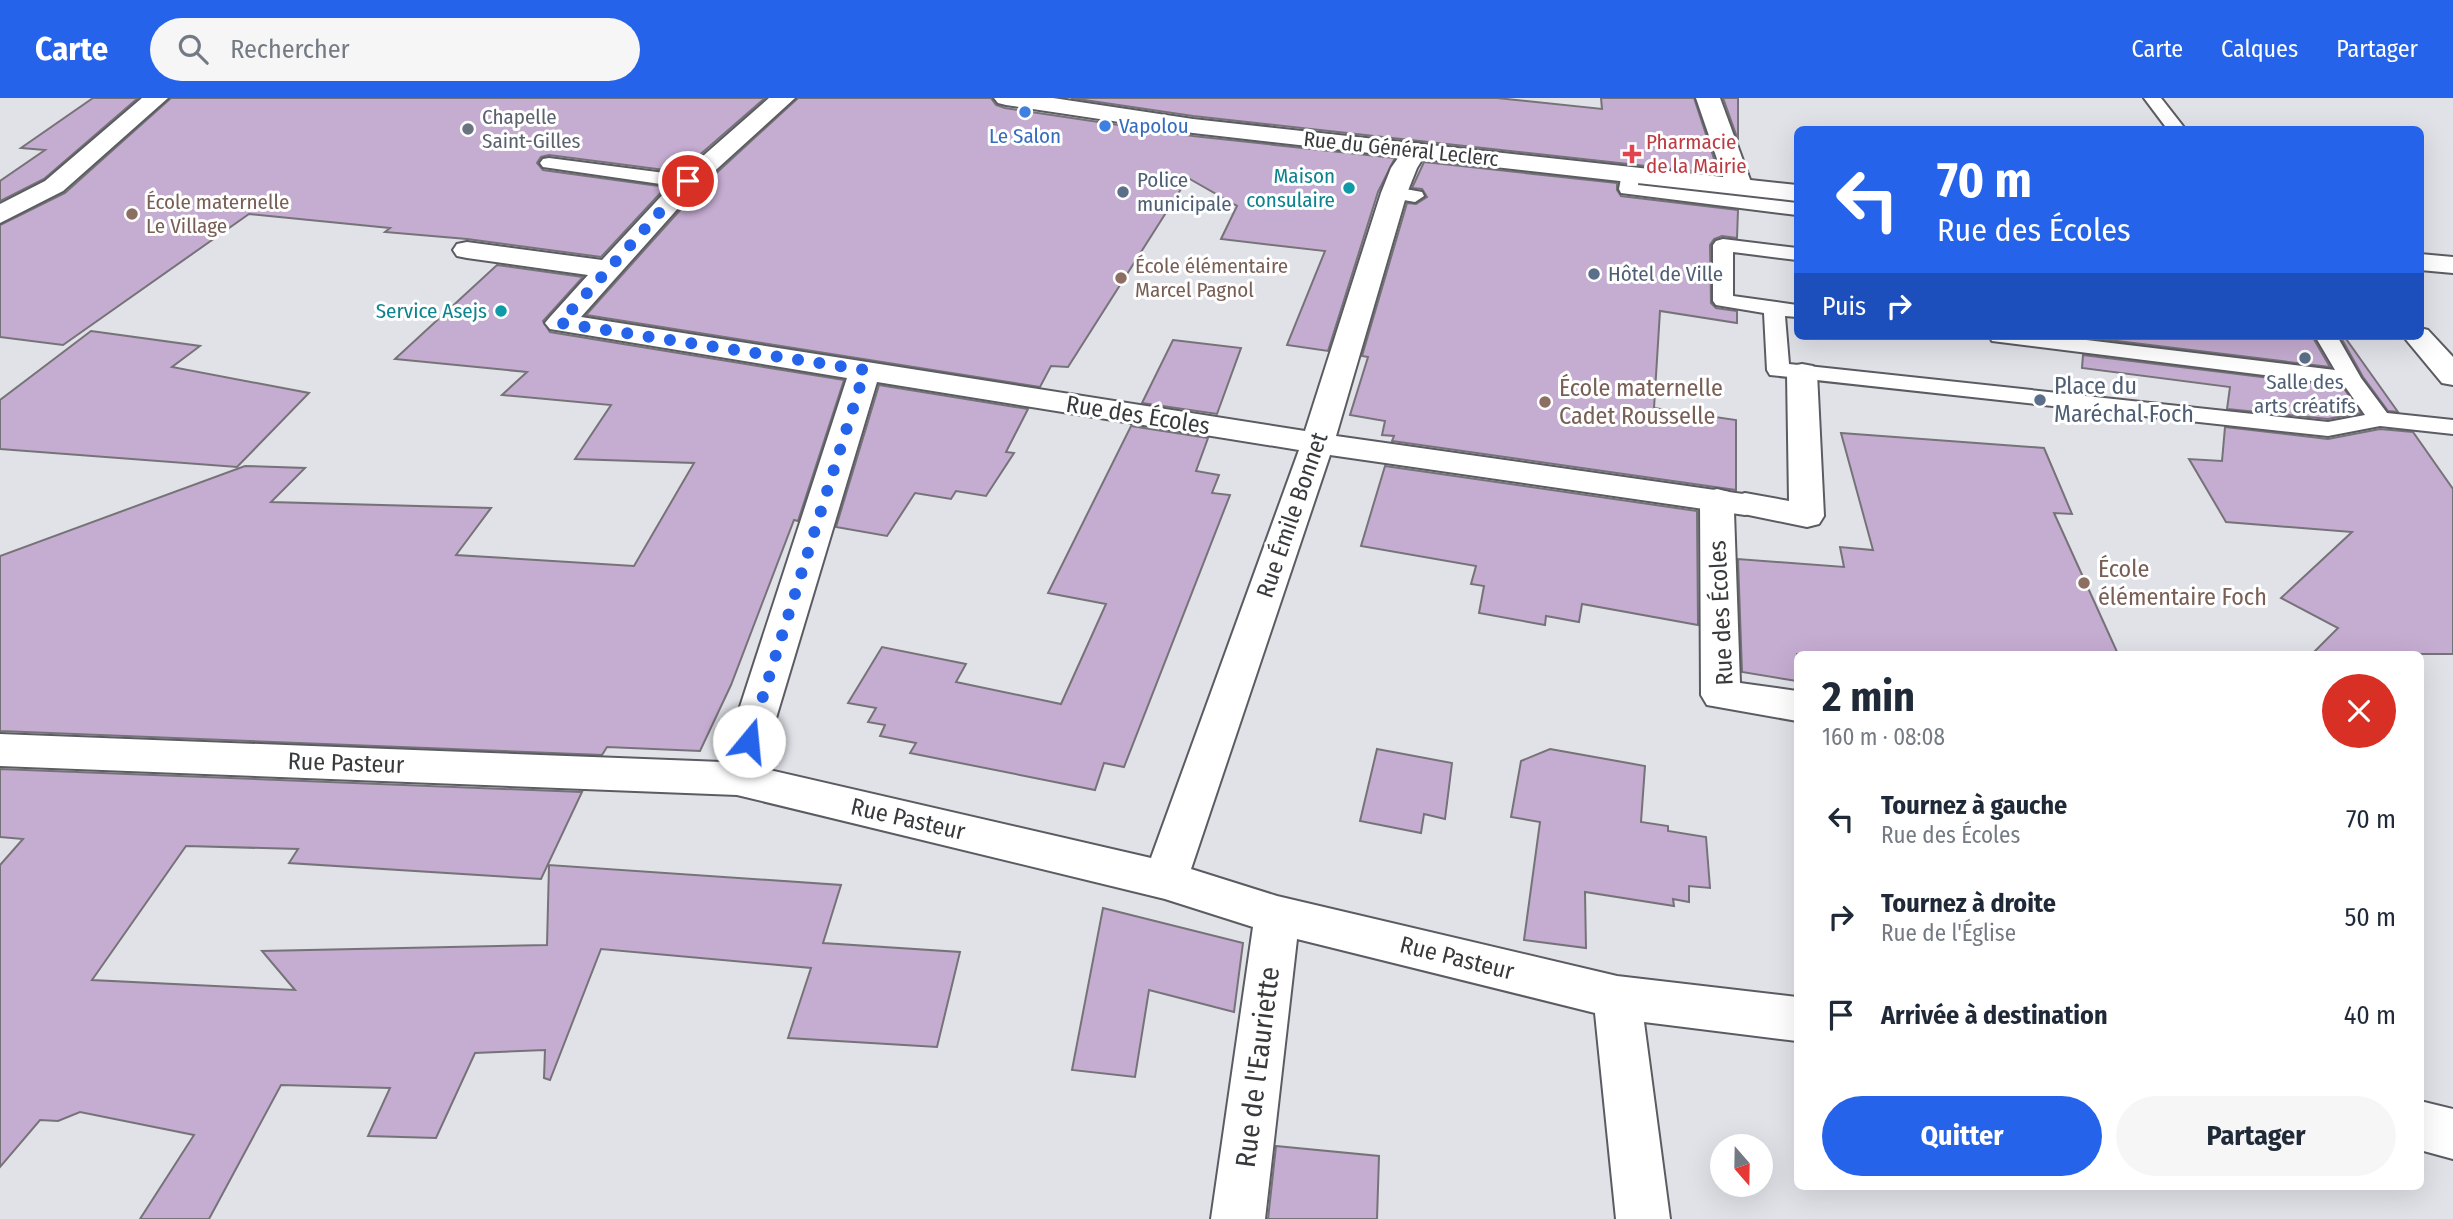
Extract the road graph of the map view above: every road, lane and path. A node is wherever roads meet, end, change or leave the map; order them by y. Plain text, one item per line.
1 (156, 98) edge
2 (783, 98) edge
3 (1006, 98) edge
4 (1708, 98) edge
5 (2152, 98) edge
6 (2175, 126) edge
7 (1416, 150) junction
8 (549, 163) dead end
9 (1630, 173) junction
10 (688, 181) junction
11 (1740, 186) junction
12 (1794, 192) edge
13 (1794, 209) edge
14 (0, 215) edge
15 (467, 250) dead end
16 (1794, 254) edge
17 (2424, 262) edge
18 (2453, 265) edge
19 (606, 270) junction
20 (1786, 310) edge
21 (2033, 340) edge
22 (2328, 340) edge
23 (2421, 340) edge
24 (865, 370) junction
25 (1802, 373) junction
26 (2453, 376) edge
27 (2351, 379) junction
28 (2380, 419) junction
29 (2453, 427) edge
30 (1317, 445) junction
31 (1731, 502) junction
32 (1794, 706) edge
33 (0, 750) edge
34 (737, 779) junction
35 (1165, 880) junction
36 (1277, 915) junction
37 (1617, 997) junction
38 (1794, 1019) edge
39 (2424, 1126) edge
40 (2453, 1134) edge
41 (1238, 1219) edge
42 (1643, 1219) edge

1 - 14 street
2 - 10 street
3 - 7 street, Rue du Général Leclerc
4 - 11 street
5 - 6 lane
7 - 9 street, Rue du Général Leclerc
7 - 30 street, Rue Émile Bonnet
8 - 10 lane
9 - 11 street, Rue du Général Leclerc
9 - 13 lane
10 - 19 street
11 - 12 street, Rue du Général Leclerc
15 - 19 street
16 - 20 lane
17 - 18 street
19 - 24 street, Rue des Écoles
20 - 25 lane
21 - 27 lane
22 - 27 lane
23 - 26 street
24 - 30 street, Rue des Écoles
24 - 34 street
25 - 28 lane
25 - 31 street
27 - 28 lane
28 - 29 lane
30 - 31 street, Rue des Écoles
30 - 35 street, Rue Émile Bonnet
31 - 32 street, Rue des Écoles
33 - 34 street, Rue Pasteur
34 - 35 street, Rue Pasteur
35 - 36 street, Rue Pasteur
36 - 37 street, Rue Pasteur
36 - 41 street, Rue de l'Eauriette
37 - 38 street, Rue Pasteur
37 - 42 street
39 - 40 street

